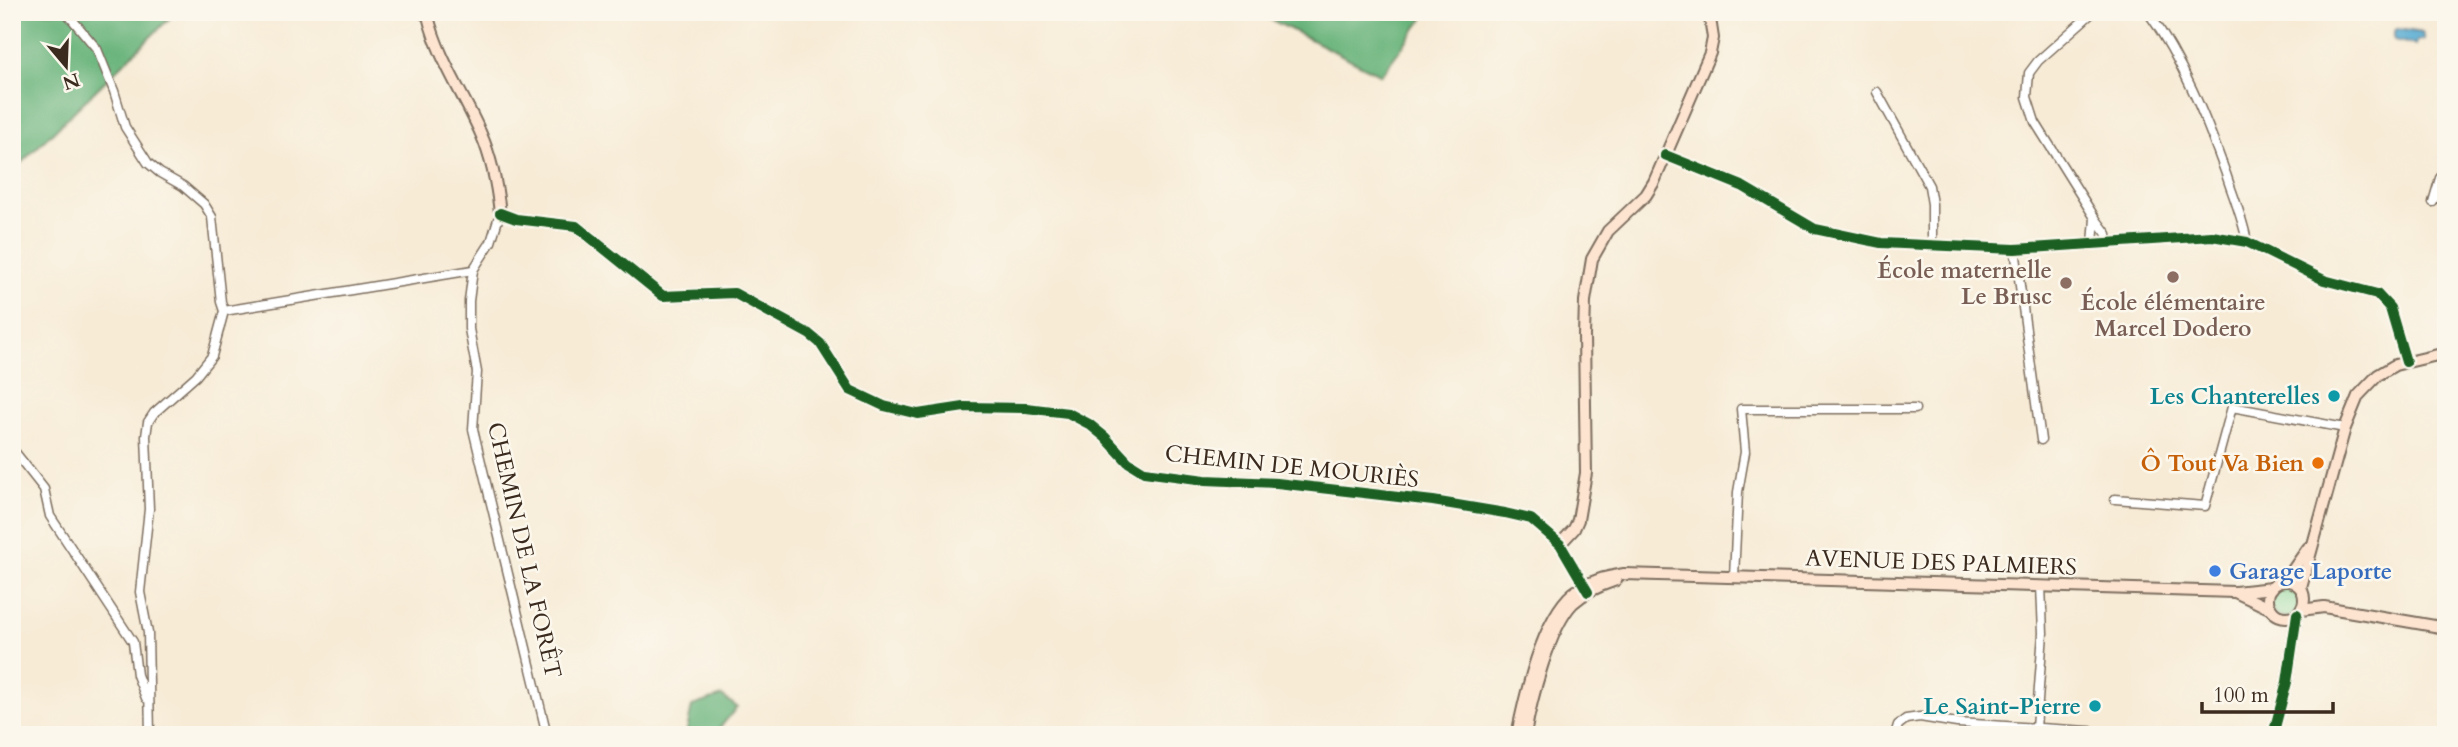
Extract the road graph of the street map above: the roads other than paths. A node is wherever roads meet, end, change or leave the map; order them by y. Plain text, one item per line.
1 (66, 12) edge
2 (1709, 12) edge
3 (2093, 12) edge
4 (2148, 12) edge
5 (426, 13) edge
6 (1877, 92) dead end
7 (1665, 155) junction
8 (2446, 171) edge
9 (2433, 202) dead end
10 (500, 213) junction
11 (2095, 218) junction
12 (2247, 242) junction
13 (2093, 244) junction
14 (2109, 244) junction
15 (1932, 246) junction
16 (2015, 249) junction
17 (472, 270) junction
18 (224, 311) junction
19 (2446, 353) edge
20 (2406, 362) junction
21 (1915, 409) dead end
22 (2345, 428) junction
23 (2041, 440) dead end
24 (12, 445) edge
25 (2115, 499) dead end
26 (2313, 539) junction
27 (1560, 544) junction
28 (1734, 577) junction
29 (2285, 581) junction
30 (2041, 586) junction
31 (2272, 588) junction
32 (1586, 589) junction
33 (2235, 592) junction
34 (2303, 592) junction
35 (2324, 607) junction
36 (2274, 612) junction
37 (2299, 612) junction
38 (2446, 628) edge
39 (2292, 643) junction
40 (148, 705) junction
41 (2036, 728) junction
42 (150, 735) edge
43 (547, 735) edge
44 (1517, 735) edge
45 (1525, 735) edge
46 (1895, 735) edge
47 (2152, 735) edge
48 (2273, 735) edge

1 - 18 street
2 - 7 street
3 - 11 street
4 - 12 street
5 - 10 street
6 - 15 street
7 - 15 street
7 - 27 street
8 - 9 street
10 - 17 street, CHEMIN DE LA FORÊT
10 - 27 street, CHEMIN DE MOURIÈS
11 - 13 street
11 - 14 street
12 - 14 street
12 - 20 street
13 - 14 street
13 - 16 street
15 - 16 street
16 - 23 street
17 - 18 street
17 - 43 street, CHEMIN DE LA FORÊT
18 - 40 street
19 - 20 street
20 - 22 street
21 - 28 street
22 - 25 street
22 - 26 street
24 - 40 street
26 - 29 street
26 - 34 street
27 - 32 street, CHEMIN DE MOURIÈS
28 - 30 street, AVENUE DES PALMIERS
28 - 32 street, AVENUE DES PALMIERS
29 - 31 street
29 - 34 street
30 - 33 street, AVENUE DES PALMIERS
30 - 41 street
31 - 33 street, AVENUE DES PALMIERS
31 - 36 street
32 - 44 street
32 - 45 street
33 - 36 street, AVENUE DES PALMIERS
34 - 35 street
34 - 37 street
35 - 37 street
35 - 38 street
36 - 37 street
36 - 39 street
37 - 39 street
39 - 48 street
40 - 42 street
41 - 46 street
41 - 47 street

